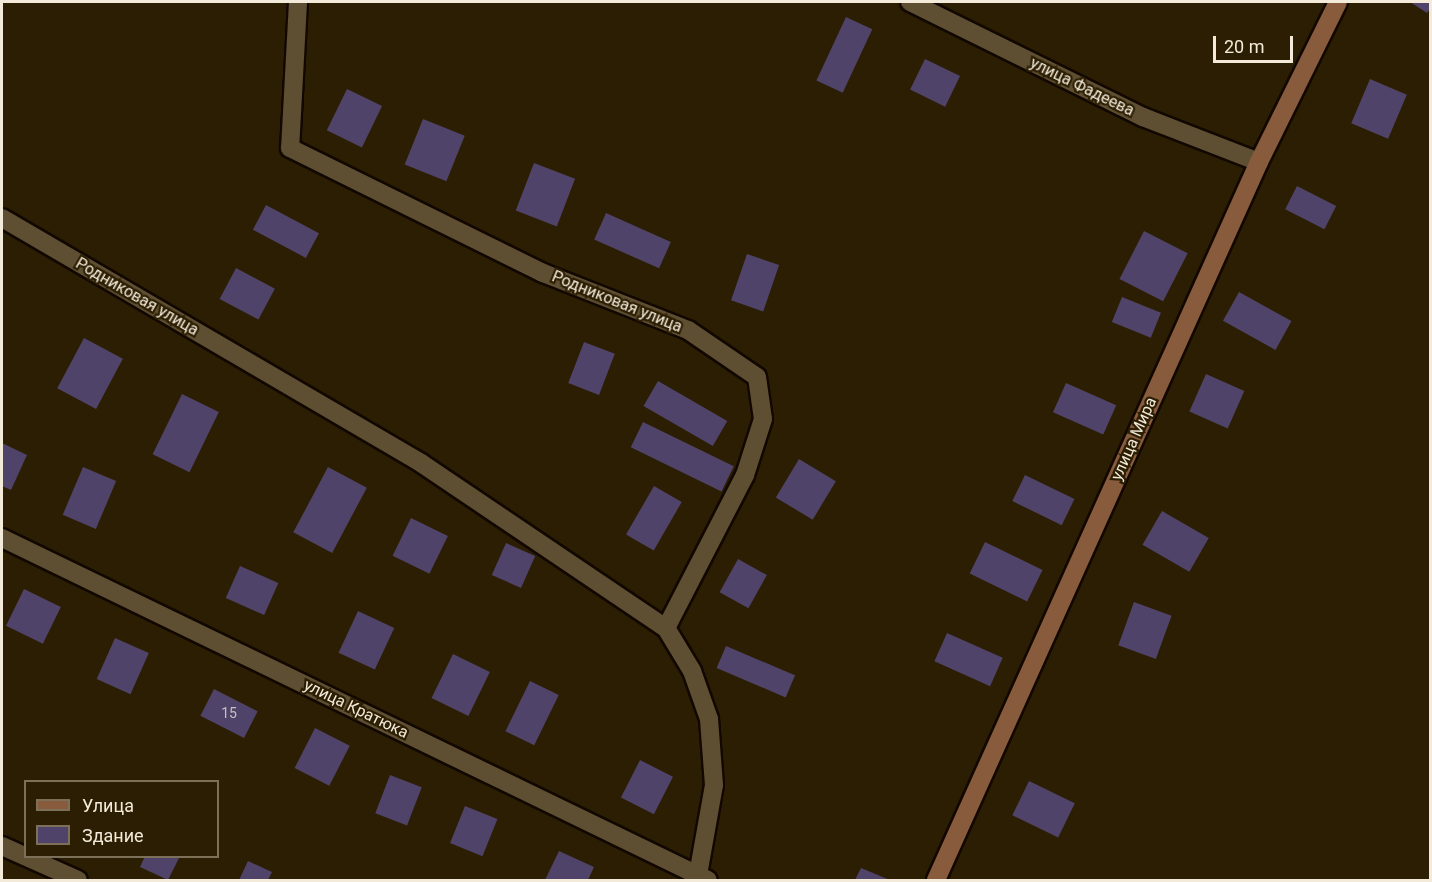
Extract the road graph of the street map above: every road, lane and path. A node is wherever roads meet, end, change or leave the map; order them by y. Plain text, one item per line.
1 (298, 2) edge
2 (910, 2) edge
3 (1338, 2) edge
4 (1258, 162) junction
5 (2, 218) edge
6 (2, 538) edge
7 (666, 628) junction
8 (2, 846) edge
9 (24, 856) edge
10 (29, 858) edge
11 (704, 878) edge
12 (78, 880) edge
13 (936, 880) edge

1 - 7 street, Родниковая улица
2 - 4 street, улица Фадеева
3 - 4 street, улица Мира
4 - 13 street, улица Мира
5 - 7 street, Родниковая улица
6 - 11 street, улица Кратюка
7 - 11 street, Родниковая улица
8 - 9 street
10 - 12 street

